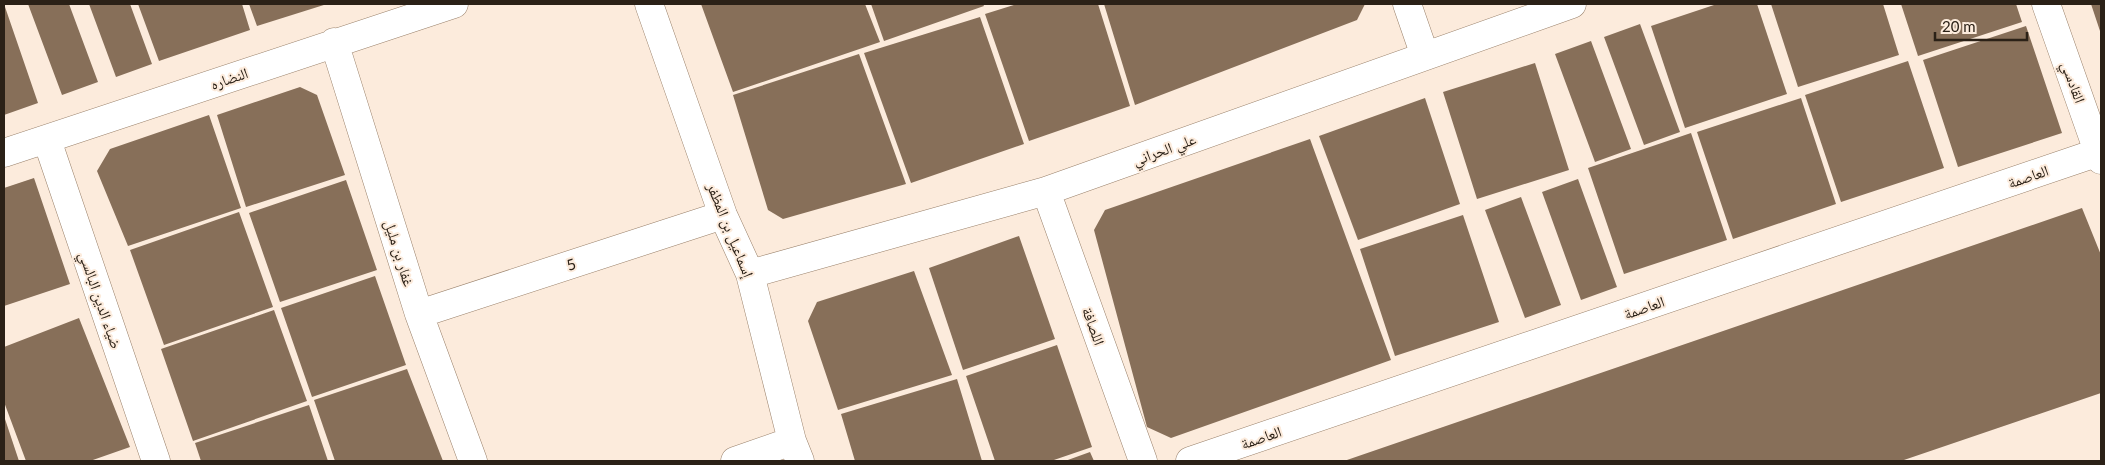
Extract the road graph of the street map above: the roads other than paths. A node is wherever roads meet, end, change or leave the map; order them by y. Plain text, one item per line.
1 (454, 4) edge
2 (649, 4) edge
3 (1407, 4) edge
4 (1572, 4) edge
5 (2046, 4) edge
6 (334, 42) junction
7 (1425, 56) junction
8 (47, 140) junction
9 (4, 153) edge
10 (2100, 156) edge
11 (1046, 191) junction
12 (724, 216) junction
13 (750, 274) junction
14 (419, 314) junction
15 (796, 451) edge
16 (156, 461) edge
17 (473, 461) edge
18 (735, 461) edge
19 (1143, 461) edge
20 (1190, 461) edge

1 - 6 street, النضاره
2 - 12 street, إسماعيل بن المظفر
3 - 7 street
4 - 7 street, علي الحراني
5 - 10 street, القادسي
6 - 8 street, النضاره
6 - 14 street, غفار بن مليل
7 - 11 street, علي الحراني
8 - 9 street, النضاره
8 - 16 street, ضياء الدين البالسي
10 - 20 street, العاصمة
11 - 13 street, علي الحراني
11 - 19 street, اللصافة
12 - 13 street, إسماعيل بن المظفر
12 - 14 street, 5
13 - 15 street, إسماعيل بن المظفر
14 - 17 street, غفار بن مليل
15 - 18 street

